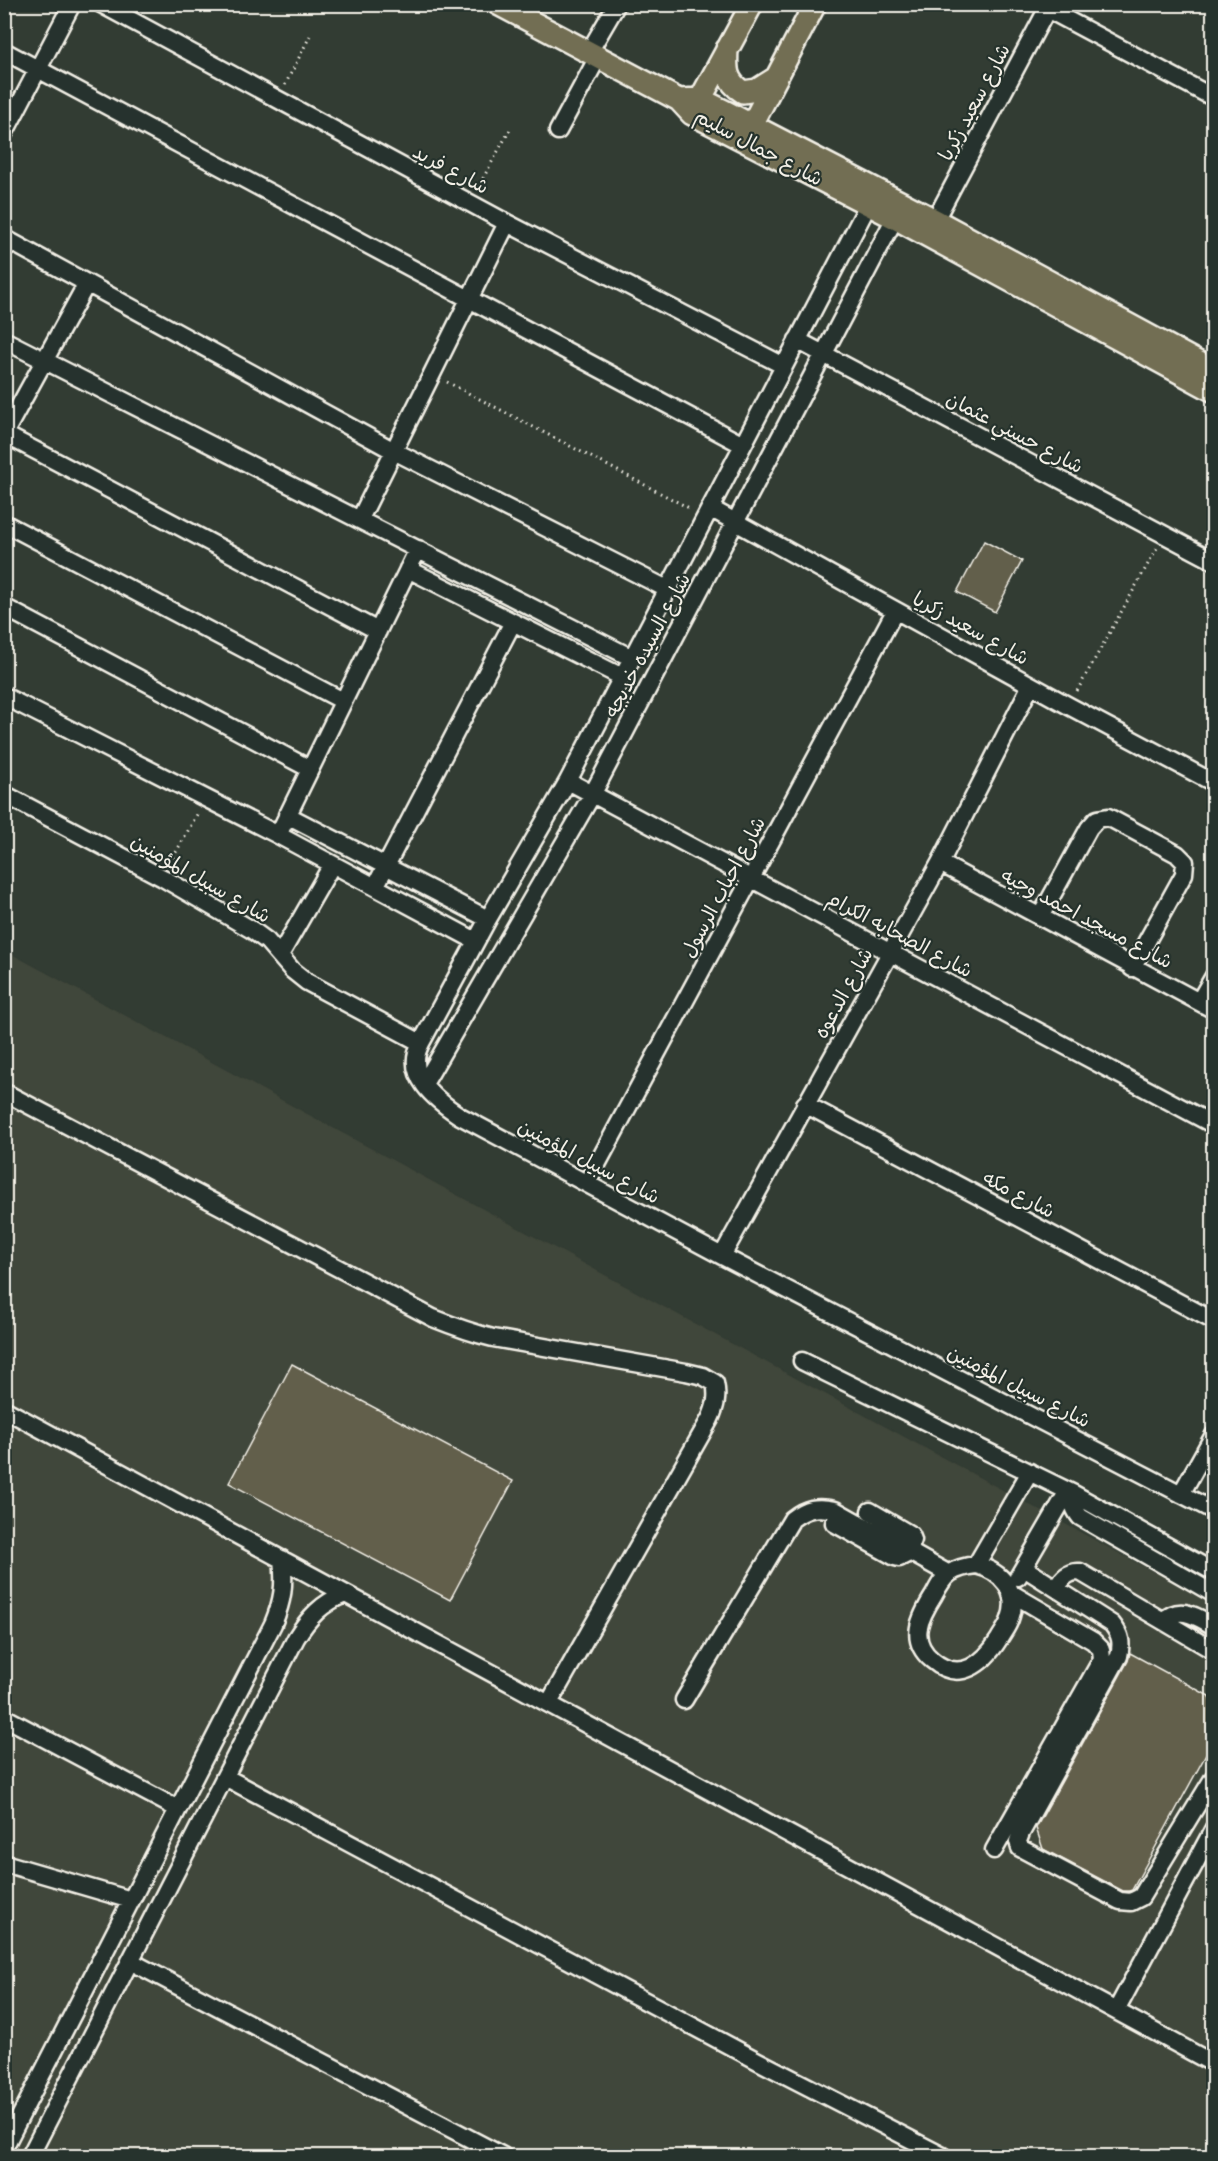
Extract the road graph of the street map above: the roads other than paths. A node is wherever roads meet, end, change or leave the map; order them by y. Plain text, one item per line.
1 (72, 4) edge
2 (101, 4) edge
3 (498, 4) edge
4 (617, 4) edge
5 (752, 4) edge
6 (815, 4) edge
7 (1048, 7) edge
8 (727, 49) junction
9 (4, 51) edge
10 (594, 55) junction
11 (38, 69) junction
12 (776, 78) junction
13 (1214, 98) edge
14 (690, 104) junction
15 (558, 131) dead end
16 (748, 133) junction
17 (4, 134) edge
18 (868, 205) junction
19 (895, 218) junction
20 (935, 220) junction
21 (507, 223) junction
22 (4, 238) edge
23 (87, 284) junction
24 (469, 299) junction
25 (4, 340) edge
26 (797, 340) junction
27 (824, 354) junction
28 (45, 361) junction
29 (784, 366) junction
30 (1214, 371) edge
31 (1214, 391) edge
32 (4, 434) edge
33 (743, 445) junction
34 (394, 451) junction
35 (708, 512) junction
36 (360, 519) junction
37 (735, 522) junction
38 (4, 523) edge
39 (418, 549) junction
40 (1214, 561) edge
41 (408, 569) junction
42 (667, 589) junction
43 (4, 607) edge
44 (896, 611) junction
45 (513, 622) junction
46 (378, 631) junction
47 (632, 658) junction
48 (622, 676) junction
49 (1031, 685) junction
50 (4, 696) edge
51 (343, 701) junction
52 (310, 769) junction
53 (568, 781) junction
54 (1214, 783) edge
55 (4, 794) edge
56 (592, 795) junction
57 (287, 815) junction
58 (278, 835) junction
59 (940, 863) junction
60 (332, 865) junction
61 (385, 867) junction
62 (752, 879) junction
63 (375, 887) junction
64 (1040, 917) junction
65 (488, 919) junction
66 (476, 941) junction
67 (890, 952) junction
68 (280, 955) junction
69 (1132, 968) junction
70 (1214, 976) edge
71 (1206, 1006) edge
72 (421, 1043) junction
73 (424, 1084) junction
74 (4, 1092) edge
75 (805, 1104) junction
76 (1214, 1125) edge
77 (587, 1182) junction
78 (722, 1256) junction
79 (1214, 1321) edge
80 (802, 1361) dead end
81 (4, 1409) edge
82 (1214, 1435) edge
83 (1030, 1472) junction
84 (1071, 1493) junction
85 (1181, 1494) junction
86 (870, 1511) dead end
87 (1214, 1511) edge
88 (834, 1523) dead end
89 (909, 1551) junction
90 (282, 1559) junction
91 (976, 1565) junction
92 (1024, 1568) junction
93 (1214, 1572) edge
94 (949, 1574) junction
95 (1056, 1588) junction
96 (1010, 1592) junction
97 (345, 1594) junction
98 (1214, 1594) edge
99 (1163, 1621) junction
100 (1209, 1632) edge
101 (1214, 1651) edge
102 (684, 1700) dead end
103 (549, 1703) junction
104 (4, 1717) edge
105 (225, 1777) junction
106 (1214, 1777) edge
107 (177, 1809) junction
108 (1214, 1828) edge
109 (994, 1850) dead end
110 (4, 1863) edge
111 (131, 1900) junction
112 (130, 1961) junction
113 (1116, 2011) junction
114 (1214, 2064) edge
115 (11, 2118) edge
116 (4, 2148) edge
117 (30, 2157) edge
118 (503, 2157) edge
119 (943, 2157) edge

1 - 11 street
2 - 21 street, شارع فريد
3 - 10 main road, شارع جمال سليم
4 - 10 street
5 - 8 main road
6 - 12 main road
7 - 13 street
7 - 20 street, شارع سعيد زكريا
8 - 12 main road
8 - 14 main road
9 - 11 street
10 - 14 main road, شارع جمال سليم
10 - 15 street
11 - 17 street
11 - 24 street
12 - 16 main road
14 - 16 main road, شارع جمال سليم
16 - 18 main road, شارع جمال سليم
16 - 20 main road, شارع جمال سليم
18 - 19 main road, شارع جمال سليم
18 - 26 street, شارع السيده خديجه
19 - 27 street, شارع السيده خديجه
19 - 31 main road, شارع جمال سليم
20 - 30 main road, شارع جمال سليم
21 - 24 street
21 - 29 street, شارع فريد
22 - 23 street
23 - 28 street
23 - 34 street
24 - 33 street
24 - 34 street
25 - 28 street
26 - 27 street, شارع حسني عثمان
26 - 29 street, شارع السيده خديجه
27 - 37 street, شارع السيده خديجه
27 - 40 street, شارع حسني عثمان
28 - 32 street
28 - 36 street
29 - 33 street, شارع السيده خديجه
32 - 46 street
33 - 35 street, شارع السيده خديجه
34 - 36 street
34 - 42 street
35 - 37 street, شارع سعيد زكريا
35 - 42 street, شارع السيده خديجه
36 - 39 street
37 - 44 street, شارع سعيد زكريا
37 - 56 street, شارع السيده خديجه
38 - 51 street
39 - 41 street
39 - 47 street
41 - 45 street
41 - 46 street
42 - 47 street, شارع السيده خديجه
43 - 52 street
44 - 49 street, شارع سعيد زكريا
44 - 62 street, شارع احباب الرسول
45 - 48 street
45 - 61 street
46 - 51 street
47 - 48 street, شارع السيده خديجه
48 - 53 street, شارع السيده خديجه
49 - 54 street, شارع سعيد زكريا
49 - 59 street, شارع الدعوه
50 - 58 street
51 - 52 street
52 - 57 street
53 - 56 street, شارع الصحابه الكرام
53 - 65 street, شارع السيده خديجه
55 - 68 street, شارع سبيل المؤمنين
56 - 62 street, شارع الصحابه الكرام
56 - 73 street, شارع السيده خديجه
57 - 58 street
57 - 61 street
58 - 60 street
59 - 64 street, شارع مسجد احمد وجيه
59 - 67 street, شارع الدعوه
60 - 63 street
60 - 68 street
61 - 63 street
61 - 65 street
62 - 67 street, شارع الصحابه الكرام
62 - 77 street, شارع احباب الرسول
63 - 66 street
64 - 69 street, شارع مسجد احمد وجيه
64 - 69 street
65 - 66 street, شارع السيده خديجه
66 - 72 street, شارع السيده خديجه
67 - 75 street, شارع الدعوه
67 - 76 street, شارع الصحابه الكرام
68 - 72 street, شارع سبيل المؤمنين
69 - 71 street, شارع مسجد احمد وجيه
70 - 71 street
72 - 73 street, شارع سبيل المؤمنين
73 - 77 street, شارع سبيل المؤمنين
74 - 103 street
75 - 78 street, شارع الدعوه
75 - 79 street, شارع مكه
77 - 78 street, شارع سبيل المؤمنين
78 - 85 street, شارع سبيل المؤمنين
80 - 83 street
81 - 90 street
82 - 85 street
83 - 84 street
83 - 91 street
84 - 92 street
84 - 93 street
84 - 98 street
85 - 87 street, شارع سبيل المؤمنين
86 - 89 street
88 - 89 street
89 - 94 street
89 - 102 street
90 - 97 street
90 - 107 street
91 - 94 street
91 - 96 street
92 - 95 street
92 - 96 street
94 - 96 street
95 - 99 street
95 - 106 street
96 - 109 street
97 - 103 street
97 - 105 street
99 - 100 street
99 - 101 street
103 - 113 street
104 - 107 street
105 - 112 street
105 - 119 street
107 - 111 street
108 - 113 street
110 - 111 street
111 - 115 street
112 - 117 street
112 - 118 street
113 - 114 street
115 - 116 street

